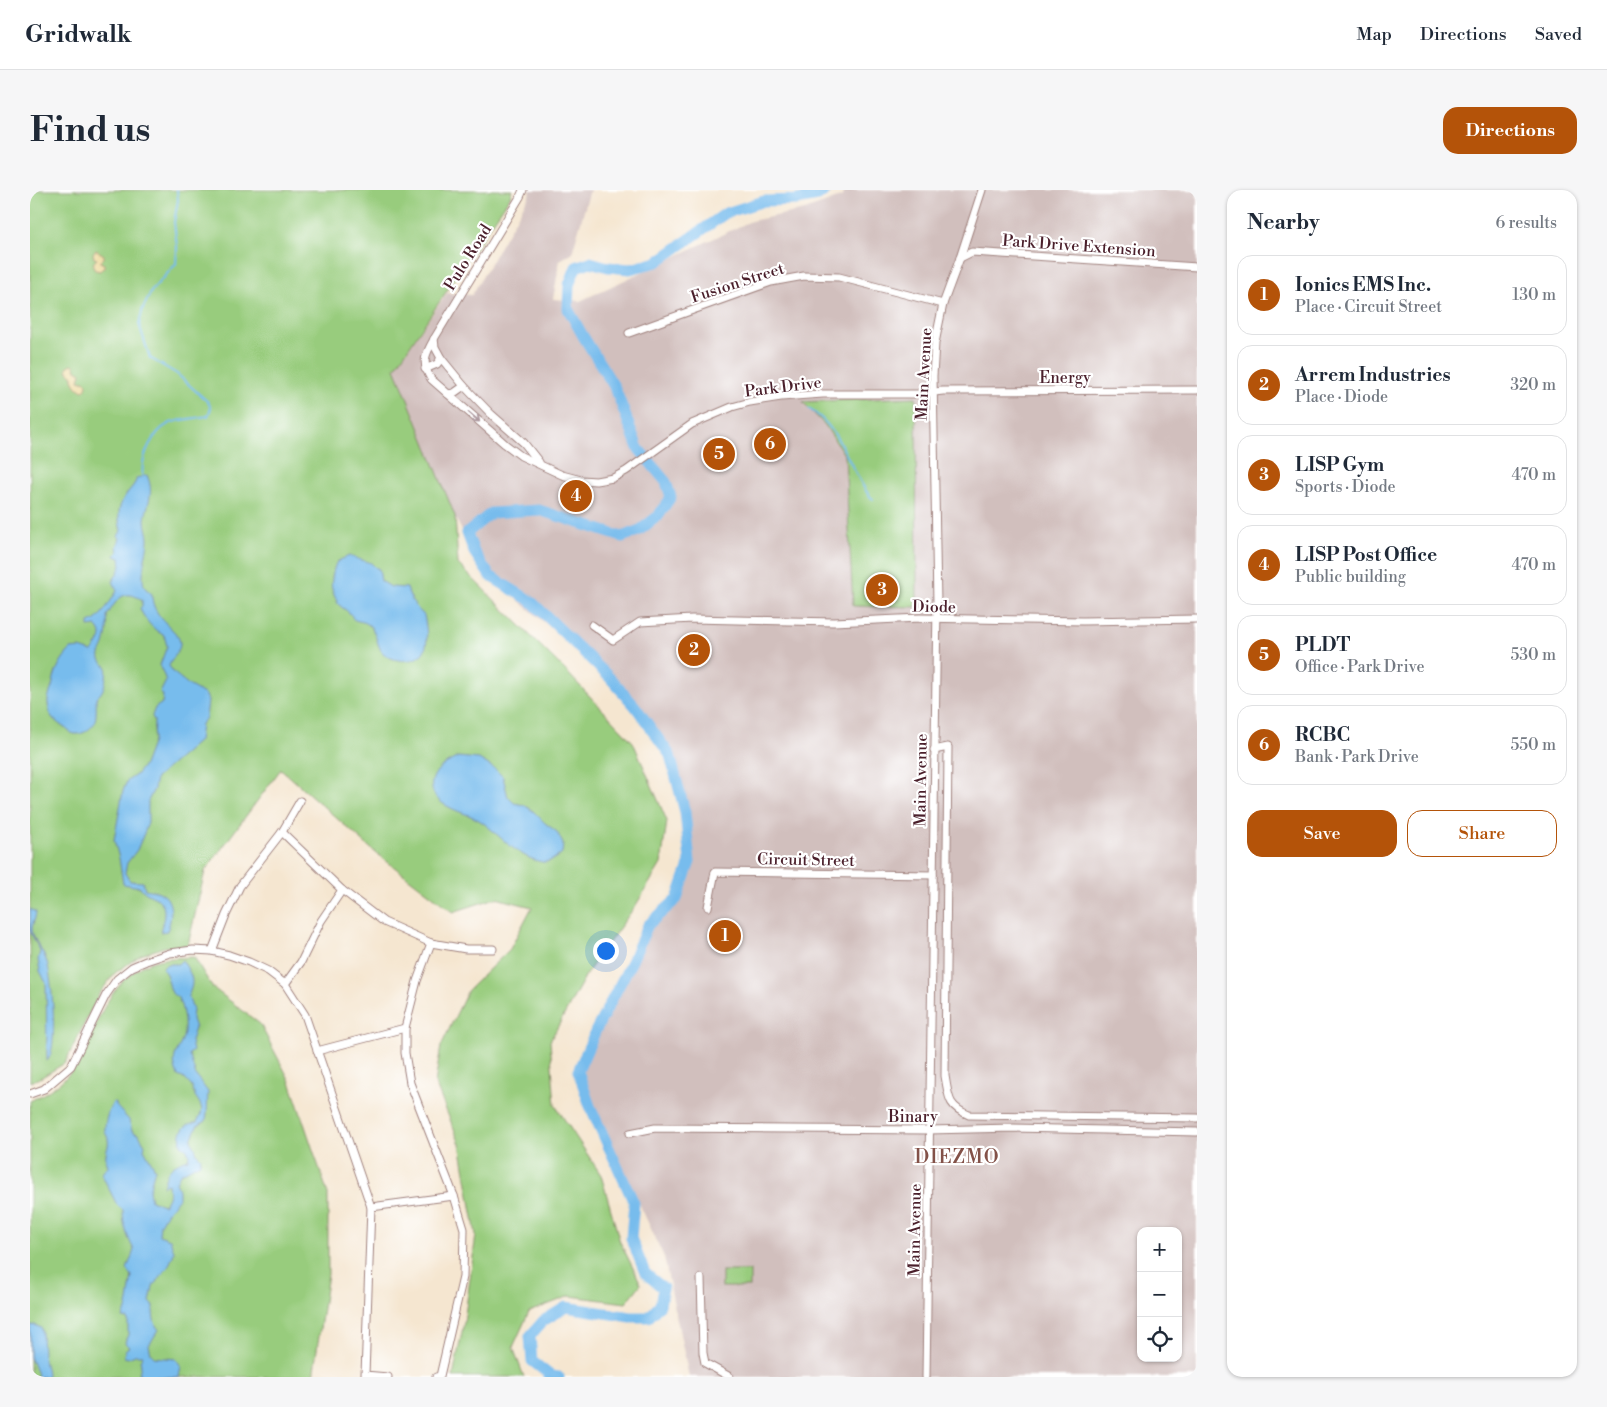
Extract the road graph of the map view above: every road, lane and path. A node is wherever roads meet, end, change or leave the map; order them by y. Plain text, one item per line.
1 (523, 190) edge
2 (982, 190) edge
3 (960, 258) junction
4 (1197, 267) edge
5 (943, 304) junction
6 (629, 333) dead end
7 (434, 339) junction
8 (441, 358) junction
9 (426, 370) junction
10 (464, 386) junction
11 (1197, 390) edge
12 (933, 393) junction
13 (448, 394) junction
14 (540, 464) junction
15 (937, 619) junction
16 (1197, 619) edge
17 (592, 625) dead end
18 (934, 750) junction
19 (300, 801) dead end
20 (282, 832) junction
21 (933, 875) junction
22 (342, 890) junction
23 (708, 907) dead end
24 (431, 943) junction
25 (493, 949) dead end
26 (212, 951) junction
27 (285, 984) junction
28 (405, 1028) junction
29 (317, 1051) junction
30 (30, 1094) edge
31 (1197, 1118) edge
32 (929, 1130) junction
33 (1197, 1132) edge
34 (630, 1133) dead end
35 (454, 1196) junction
36 (370, 1207) junction
37 (702, 1278) dead end
38 (388, 1377) edge
39 (436, 1377) edge
40 (730, 1377) edge
41 (926, 1377) edge

1 - 7 street, Pulo Road
2 - 3 street, Main Avenue
3 - 4 street, Park Drive Extension
3 - 5 street, Main Avenue
5 - 6 street, Fusion Street
5 - 12 street, Main Avenue
7 - 8 street, Park Drive
7 - 9 street
8 - 9 street
8 - 10 street, Park Drive
9 - 13 street, Park Drive
10 - 13 street
10 - 14 street, Park Drive
11 - 12 street, Energy
12 - 14 street, Park Drive
12 - 15 street, Main Avenue
13 -> 14 street, Park Drive
15 - 16 street, Diode
15 - 17 street, Diode
15 - 18 street, Main Avenue
18 - 21 street, Main Avenue
18 - 31 street
19 - 20 street
20 - 22 street
20 - 26 street
21 - 23 street, Circuit Street
21 - 32 street, Main Avenue
22 - 24 street
22 - 27 street
24 - 25 street
24 - 28 street
26 - 27 street
26 - 30 street
27 - 29 street
28 - 29 street
28 - 35 street
29 - 36 street
32 - 33 street, Binary
32 - 34 street, Binary
32 - 41 street, Main Avenue
35 - 36 street
35 - 39 street
36 - 38 street
37 - 40 street

